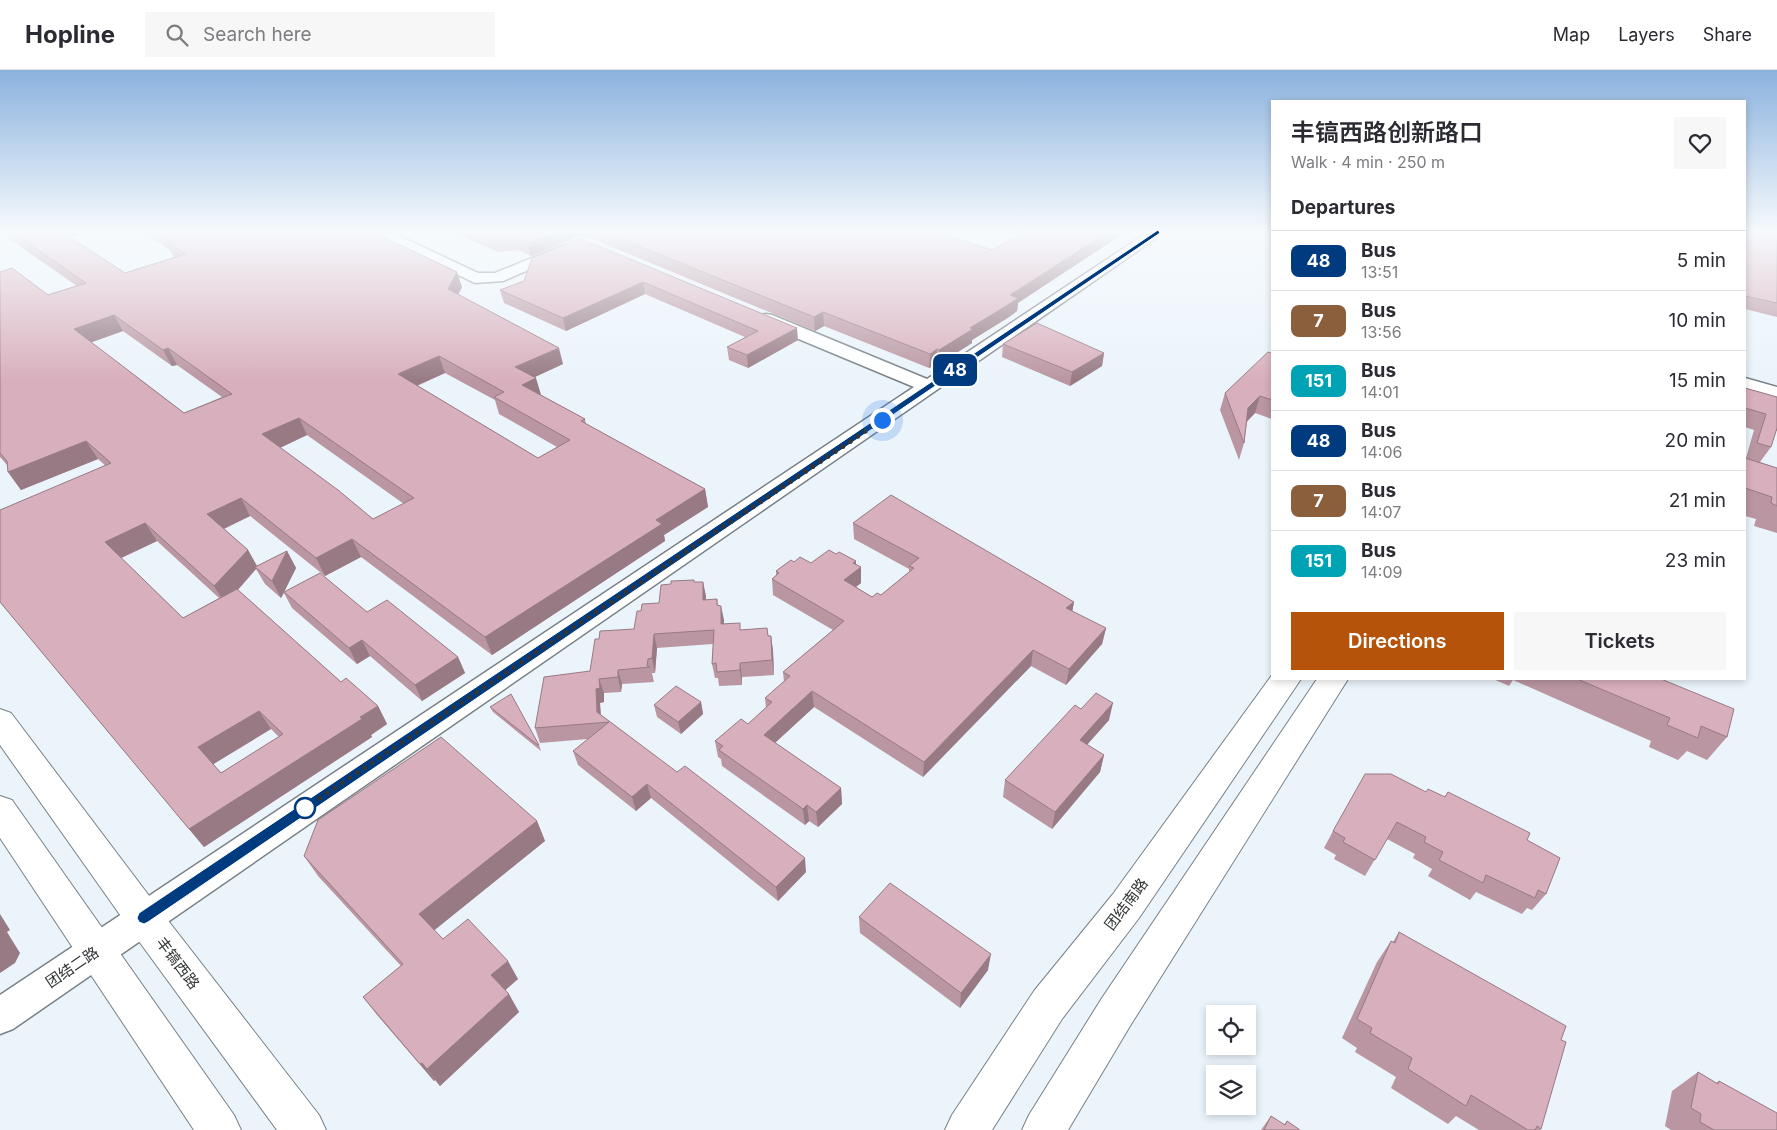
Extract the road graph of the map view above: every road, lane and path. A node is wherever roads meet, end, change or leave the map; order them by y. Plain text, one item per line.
1 (1083, 281) edge
2 (747, 311) edge
3 (1746, 384) edge
4 (930, 387) junction
5 (1777, 393) edge
6 (1285, 680) edge
7 (1332, 680) edge
8 (0, 721) edge
9 (0, 810) edge
10 (144, 918) junction
11 (96, 952) junction
12 (0, 1016) edge
13 (219, 1130) edge
14 (304, 1130) edge
15 (967, 1130) edge
16 (1044, 1130) edge

1 - 4 street, 团结二路
2 - 4 street
3 - 5 street
4 - 10 street, 团结二路
6 - 15 main road, 团结南路
7 - 16 main road
8 - 10 main road, 丰镐西路
9 - 11 main road
10 - 11 street, 团结二路
10 - 14 main road, 丰镐西路
11 - 12 street, 团结二路
11 - 13 main road

